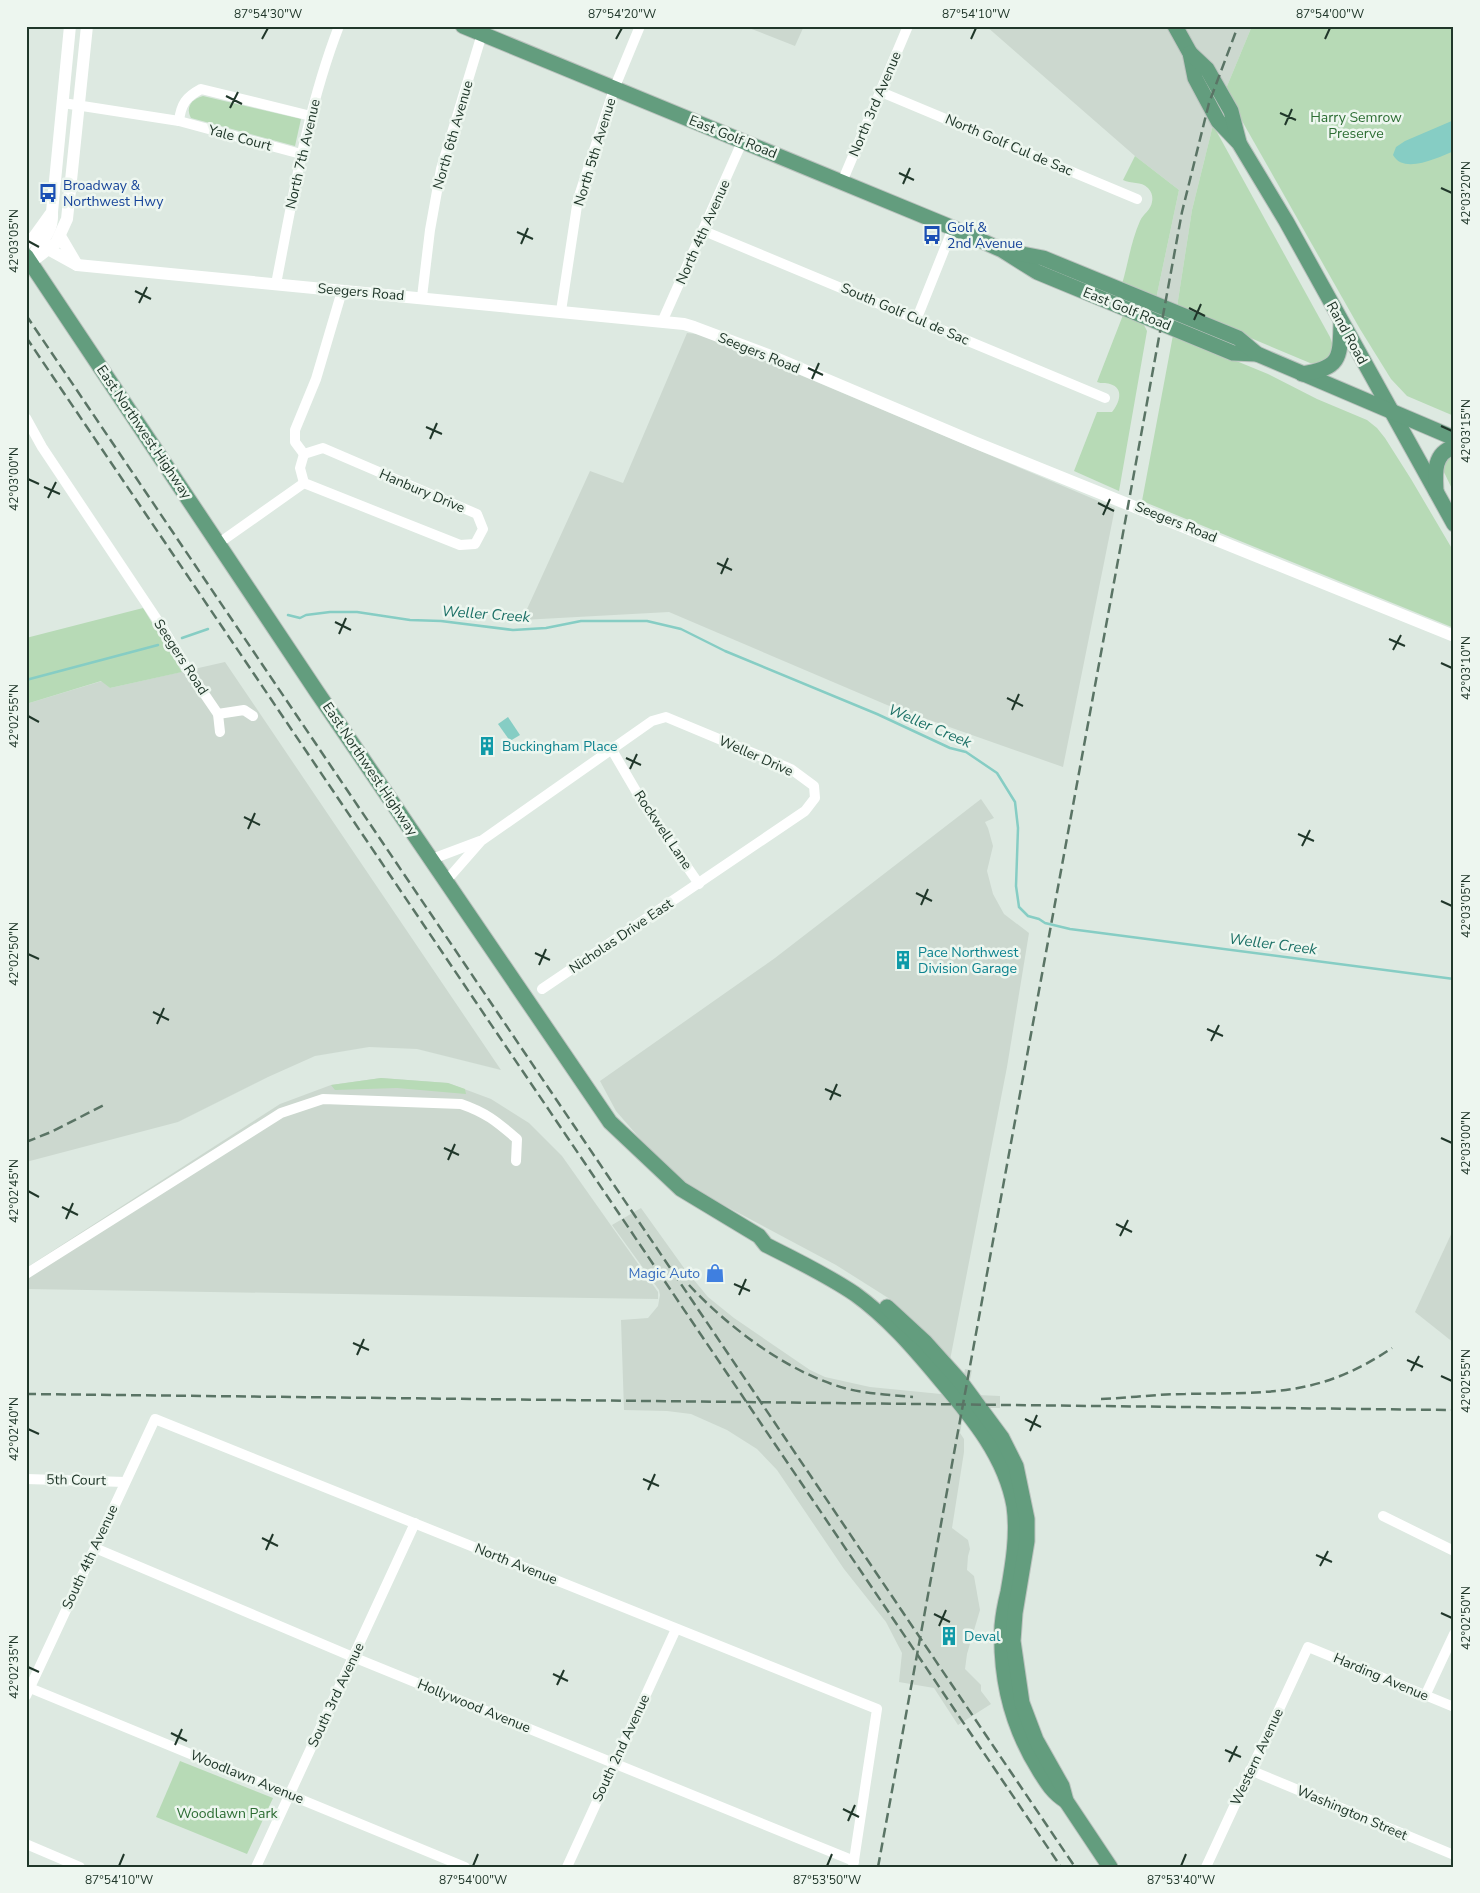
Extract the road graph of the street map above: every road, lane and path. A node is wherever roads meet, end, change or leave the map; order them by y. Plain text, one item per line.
1 (70, 26) edge
2 (87, 26) edge
3 (339, 26) edge
4 (463, 26) edge
5 (640, 26) edge
6 (908, 26) edge
7 (1175, 26) edge
8 (482, 34) junction
9 (614, 89) junction
10 (881, 92) junction
11 (63, 103) junction
12 (80, 106) junction
13 (311, 116) junction
14 (179, 121) junction
15 (742, 142) junction
16 (301, 154) junction
17 (842, 182) junction
18 (1137, 199) dead end
19 (52, 212) junction
20 (953, 228) junction
21 (704, 231) junction
22 (60, 236) junction
23 (26, 243) edge
24 (48, 249) junction
25 (28, 260) edge
26 (77, 265) junction
27 (276, 284) junction
28 (342, 291) junction
29 (422, 298) junction
30 (561, 311) junction
31 (917, 318) junction
32 (662, 322) junction
33 (1341, 322) junction
34 (1302, 374) junction
35 (1105, 398) dead end
36 (1391, 412) junction
37 (26, 418) edge
38 (1454, 438) edge
39 (1454, 447) edge
40 (304, 454) junction
41 (304, 483) junction
42 (1436, 493) junction
43 (1454, 524) edge
44 (219, 543) junction
45 (1454, 636) edge
46 (218, 714) junction
47 (253, 716) dead end
48 (220, 732) dead end
49 (612, 750) junction
50 (481, 841) junction
51 (432, 859) junction
52 (446, 881) junction
53 (699, 884) junction
54 (542, 989) dead end
55 (516, 1161) dead end
56 (26, 1274) edge
57 (155, 1419) joint
58 (26, 1479) edge
59 (125, 1482) junction
60 (1383, 1516) dead end
61 (415, 1523) junction
62 (95, 1548) junction
63 (1454, 1551) edge
64 (676, 1629) junction
65 (1454, 1634) edge
66 (1308, 1647) joint
67 (353, 1657) junction
68 (28, 1692) edge
69 (1425, 1696) junction
70 (1454, 1708) edge
71 (614, 1764) junction
72 (1250, 1770) junction
73 (290, 1794) junction
74 (26, 1844) edge
75 (1454, 1855) edge
76 (854, 1864) edge
77 (80, 1867) edge
78 (256, 1867) edge
79 (465, 1867) edge
80 (567, 1867) edge
81 (1110, 1867) edge
82 (1206, 1867) edge

1 - 11 street
2 - 12 street
3 - 13 street, North 7th Avenue
4 - 8 main road, East Golf Road
5 - 9 street, North 5th Avenue
6 - 10 street, North 3rd Avenue
7 - 33 main road, Rand Road
8 - 9 main road, East Golf Road
8 - 29 street, North 6th Avenue
9 - 15 main road, East Golf Road
9 - 30 street, North 5th Avenue
10 - 17 street, North 3rd Avenue
10 - 18 street, North Golf Cul de Sac
11 - 12 street, Yale Court
11 - 19 street
12 - 14 street, Yale Court
12 - 22 street
13 - 14 street
13 - 16 street, North 7th Avenue
14 - 16 street, Yale Court
15 - 17 main road, East Golf Road
15 - 21 street, North 4th Avenue
16 - 27 street, North 7th Avenue
17 - 20 main road, East Golf Road
19 - 23 street
19 - 25 street
20 - 31 street
20 - 34 main road, East Golf Road
21 - 31 street, South Golf Cul de Sac
21 - 32 street, North 4th Avenue
22 - 24 street
22 - 26 street
24 - 25 street
24 - 26 street, Seegers Road
25 - 44 main road, East Northwest Highway
26 - 27 street, Seegers Road
27 - 28 street, Seegers Road
28 - 29 street, Seegers Road
28 - 40 street
29 - 30 street, Seegers Road
30 - 32 street, Seegers Road
31 - 35 street, South Golf Cul de Sac
32 - 45 street, Seegers Road
33 - 34 main road
33 - 36 main road, Rand Road
34 - 36 main road, East Golf Road
36 - 38 main road, East Golf Road
36 - 42 main road, Rand Road
37 - 46 street, Seegers Road
39 - 42 main road
40 - 41 street
40 - 41 street, Hanbury Drive
41 - 44 street
42 - 43 main road, Rand Road
44 - 51 main road, East Northwest Highway
46 - 47 street
46 - 48 street
49 - 50 street, Weller Drive
49 - 53 street, Rockwell Lane
49 - 53 street, Weller Drive
50 - 51 street
50 - 52 street
51 - 52 main road, East Northwest Highway
52 - 81 main road, East Northwest Highway
53 - 54 street, Nicholas Drive East
55 - 56 street
57 - 59 street, South 4th Avenue
57 - 61 street, North Avenue
58 - 59 street, 5th Court
59 - 62 street, South 4th Avenue
60 - 63 street
61 - 64 street, North Avenue
61 - 67 street, South 3rd Avenue
62 - 67 street, Hollywood Avenue
62 - 68 street, South 4th Avenue
64 - 71 street, South 2nd Avenue
64 - 76 street, North Avenue
65 - 69 street
66 - 69 street, Harding Avenue
66 - 72 street, Western Avenue
67 - 71 street, Hollywood Avenue
67 - 73 street, South 3rd Avenue
68 - 73 street, Woodlawn Avenue
69 - 70 street, Harding Avenue
71 - 76 street, Hollywood Avenue
71 - 80 street, South 2nd Avenue
72 - 75 street, Washington Street
72 - 82 street, Western Avenue
73 - 78 street, South 3rd Avenue
73 - 79 street, Woodlawn Avenue
74 - 77 street

